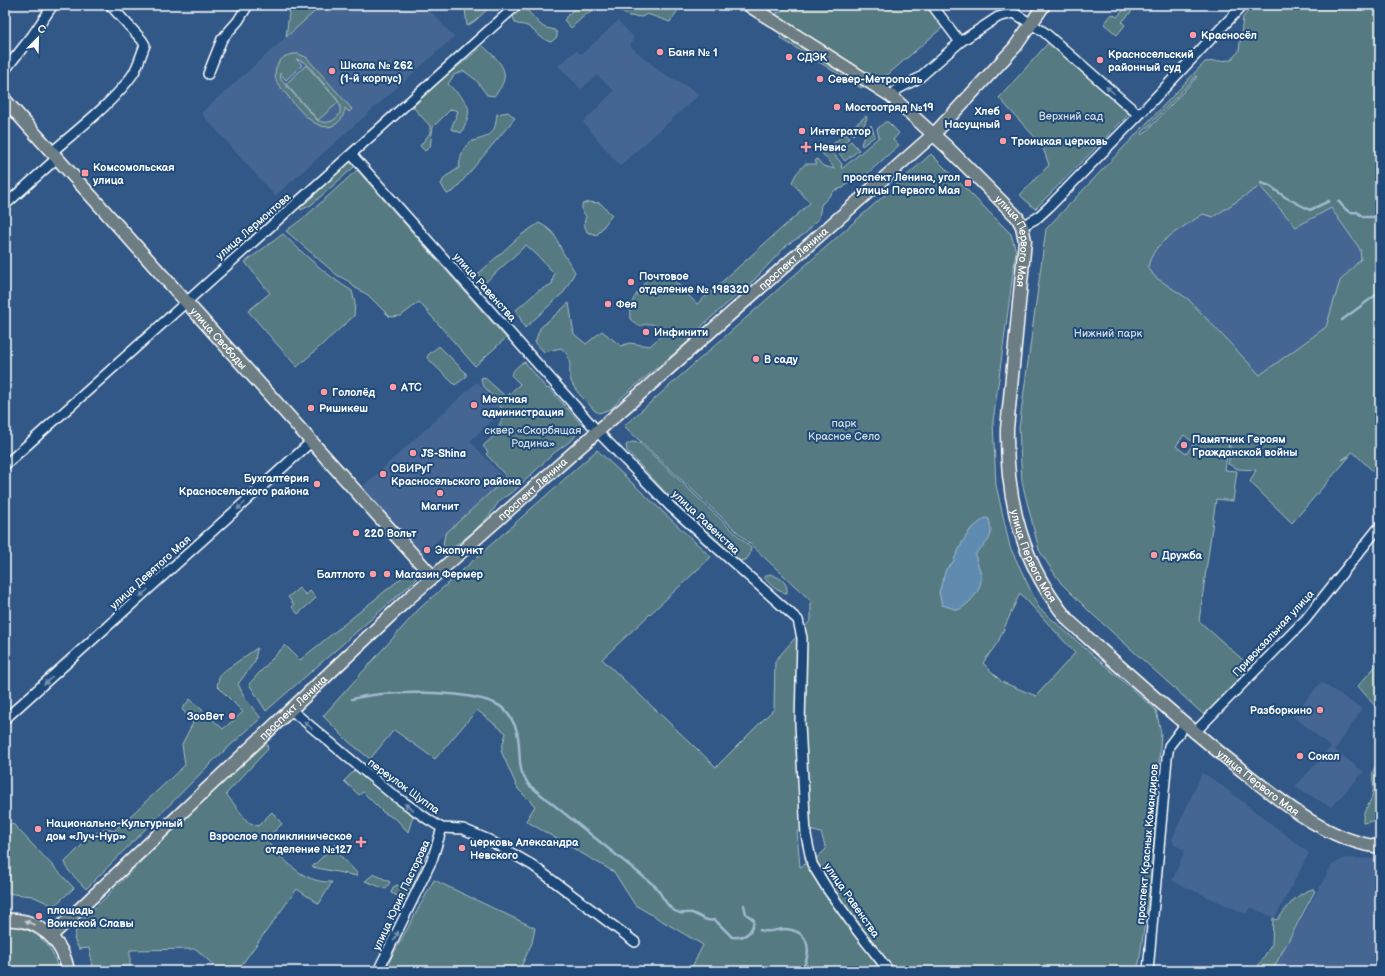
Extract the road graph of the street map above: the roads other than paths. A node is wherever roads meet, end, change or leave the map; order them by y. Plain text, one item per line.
1 (53, 5) edge
2 (110, 5) edge
3 (248, 5) edge
4 (517, 5) edge
5 (748, 5) edge
6 (932, 5) edge
7 (1044, 5) edge
8 (1243, 5) edge
9 (1032, 24) junction
10 (960, 42) junction
11 (5, 70) edge
12 (208, 74) dead end
13 (891, 96) junction
14 (5, 100) edge
15 (1139, 115) junction
16 (934, 134) junction
17 (54, 155) junction
18 (352, 155) junction
19 (5, 205) edge
20 (1022, 226) junction
21 (185, 301) junction
22 (598, 432) junction
23 (311, 442) junction
24 (5, 465) edge
25 (1380, 526) edge
26 (433, 577) junction
27 (290, 709) junction
28 (5, 719) edge
29 (1185, 725) junction
30 (1194, 733) junction
31 (442, 828) junction
32 (1380, 847) edge
33 (5, 920) edge
34 (51, 936) junction
35 (635, 942) dead end
36 (68, 971) edge
37 (378, 971) edge
38 (889, 971) edge
39 (1148, 971) edge

1 - 11 street
2 - 17 street
3 - 12 street
4 - 18 street, улица Лермонтова
5 - 13 main road, улица Первого Мая
6 - 10 street
7 - 9 main road, проспект Ленина
8 - 15 street
9 - 10 street
15 -> 9 street
9 - 16 main road, проспект Ленина
10 - 13 street
13 - 16 main road, улица Первого Мая
14 - 17 main road, улица Свободы
15 - 20 street
16 - 20 main road, улица Первого Мая
16 - 22 main road, проспект Ленина
17 - 19 street
17 - 21 main road, улица Свободы
18 - 21 street, улица Лермонтова
18 - 22 street, улица Равенства
20 - 29 main road, улица Первого Мая
21 - 23 main road, улица Свободы
21 - 24 street, улица Лермонтова
22 - 26 main road, проспект Ленина
22 - 38 street, улица Равенства
23 - 26 main road, улица Свободы
23 -> 28 street, улица Девятого Мая
25 - 30 street, Привокзальная улица
26 - 27 main road, проспект Ленина
31 -> 27 street, переулок Щуппа
27 - 34 main road, проспект Ленина
29 - 30 main road, улица Первого Мая
29 - 39 street, проспект Красных Командиров
30 - 32 main road, улица Первого Мая
31 - 35 street, переулок Щуппа
37 -> 31 street, улица Юрия Пасторова
34 -> 33 main road
34 - 36 main road

